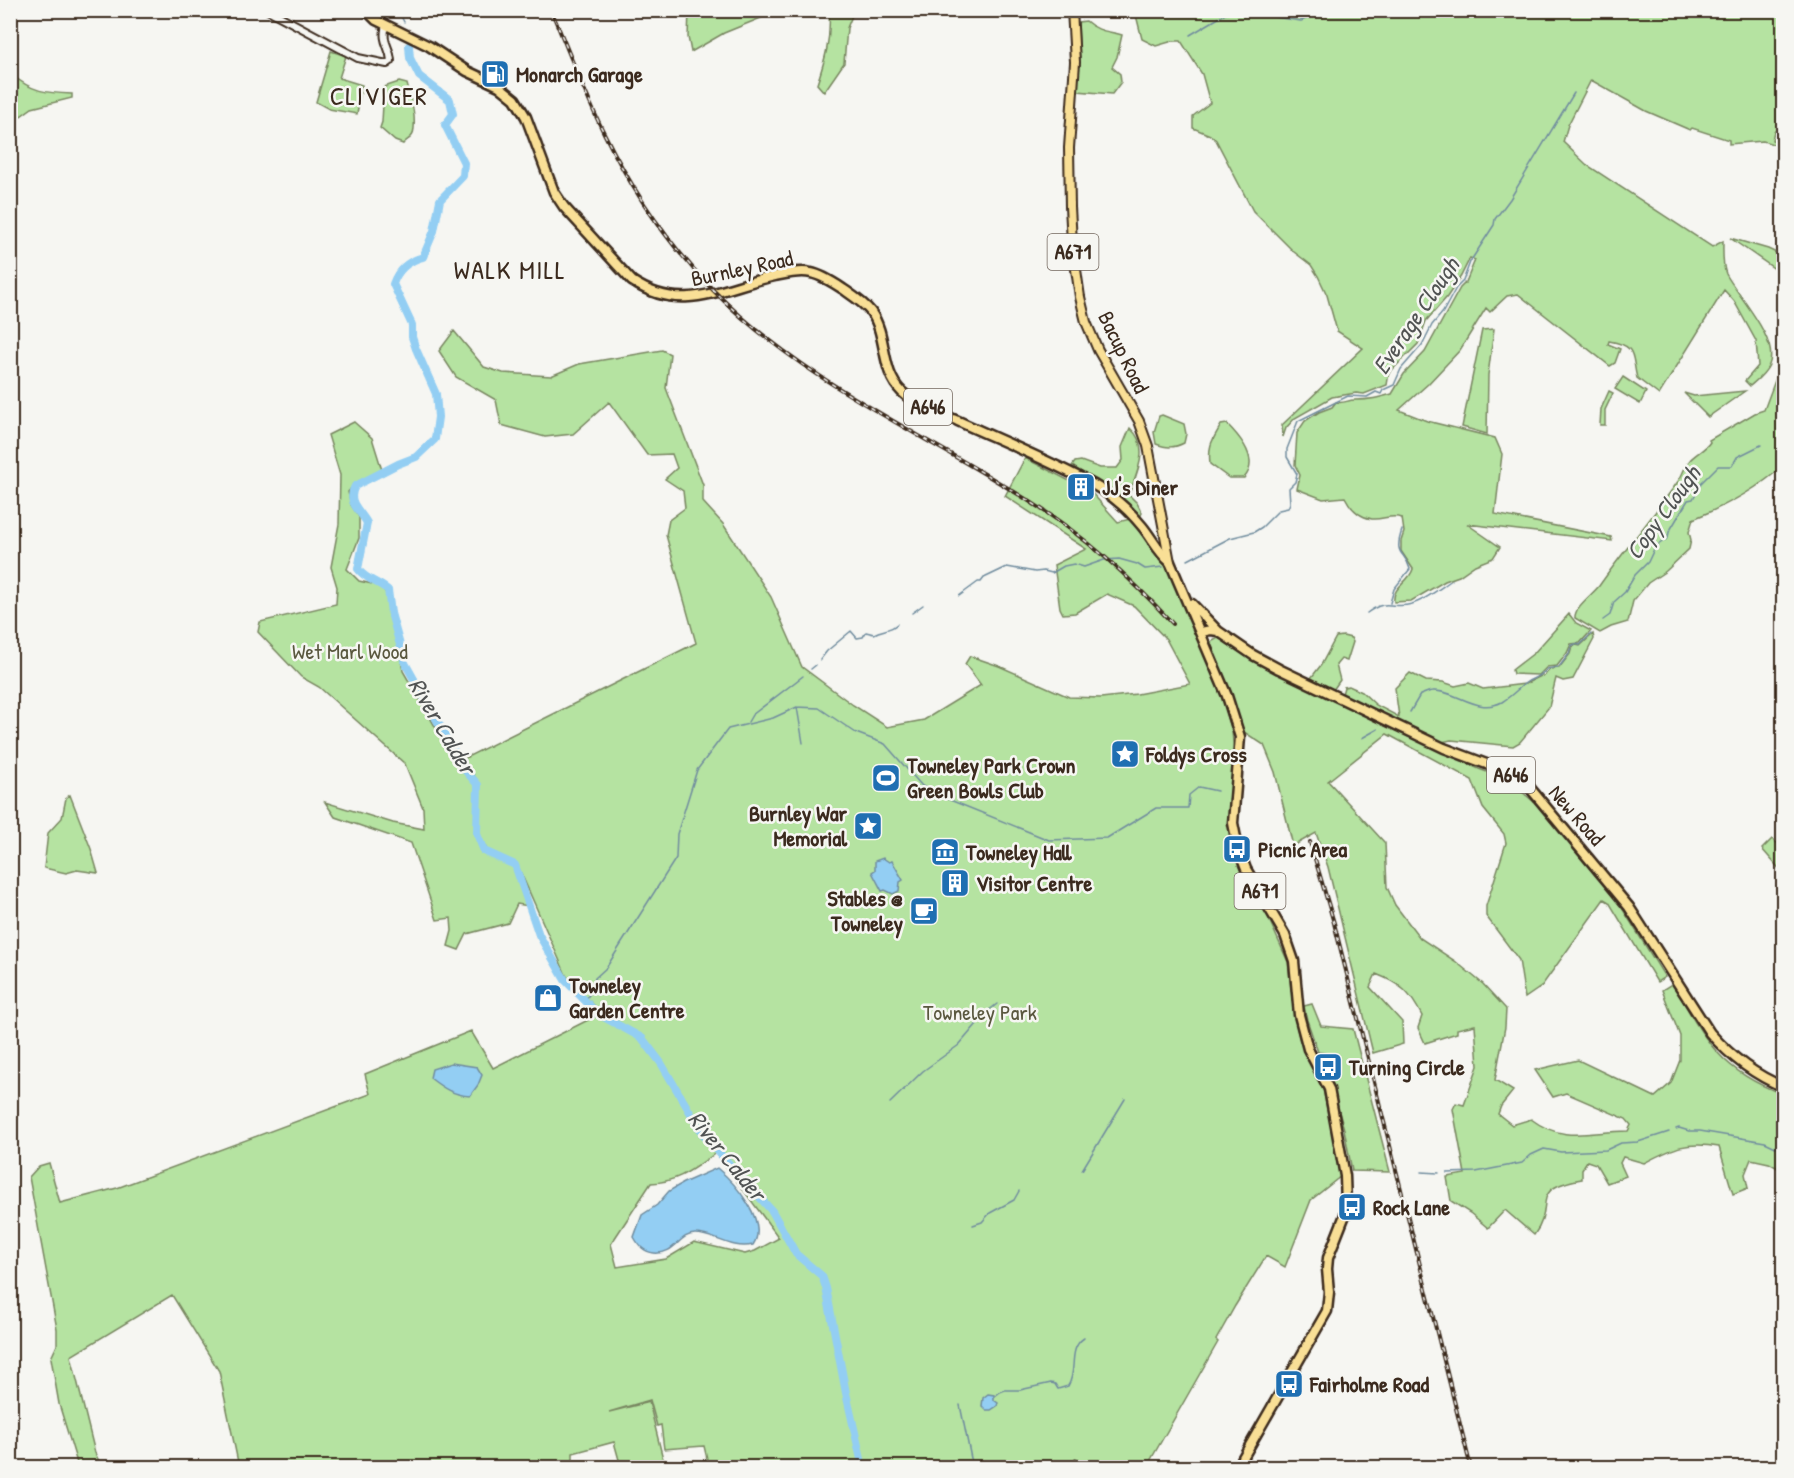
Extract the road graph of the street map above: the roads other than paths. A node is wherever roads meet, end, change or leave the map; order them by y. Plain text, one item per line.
1 (268, 10) edge
2 (366, 10) edge
3 (1072, 10) edge
4 (386, 25) junction
5 (1170, 562) junction
6 (1186, 597) junction
7 (1218, 631) junction
8 (1201, 632) junction
9 (1784, 1087) edge
10 (1237, 1467) edge

1 - 4 street
2 - 4 highway, Burnley Road / A646
3 - 5 main road, Bacup Road / A671
4 - 5 highway, Burnley Road / A646
5 - 6 highway, Burnley Road
6 - 7 highway, New Road
6 - 8 highway, Burnley Road
7 - 8 highway
7 - 9 highway, New Road / A646
8 - 10 highway, A671

